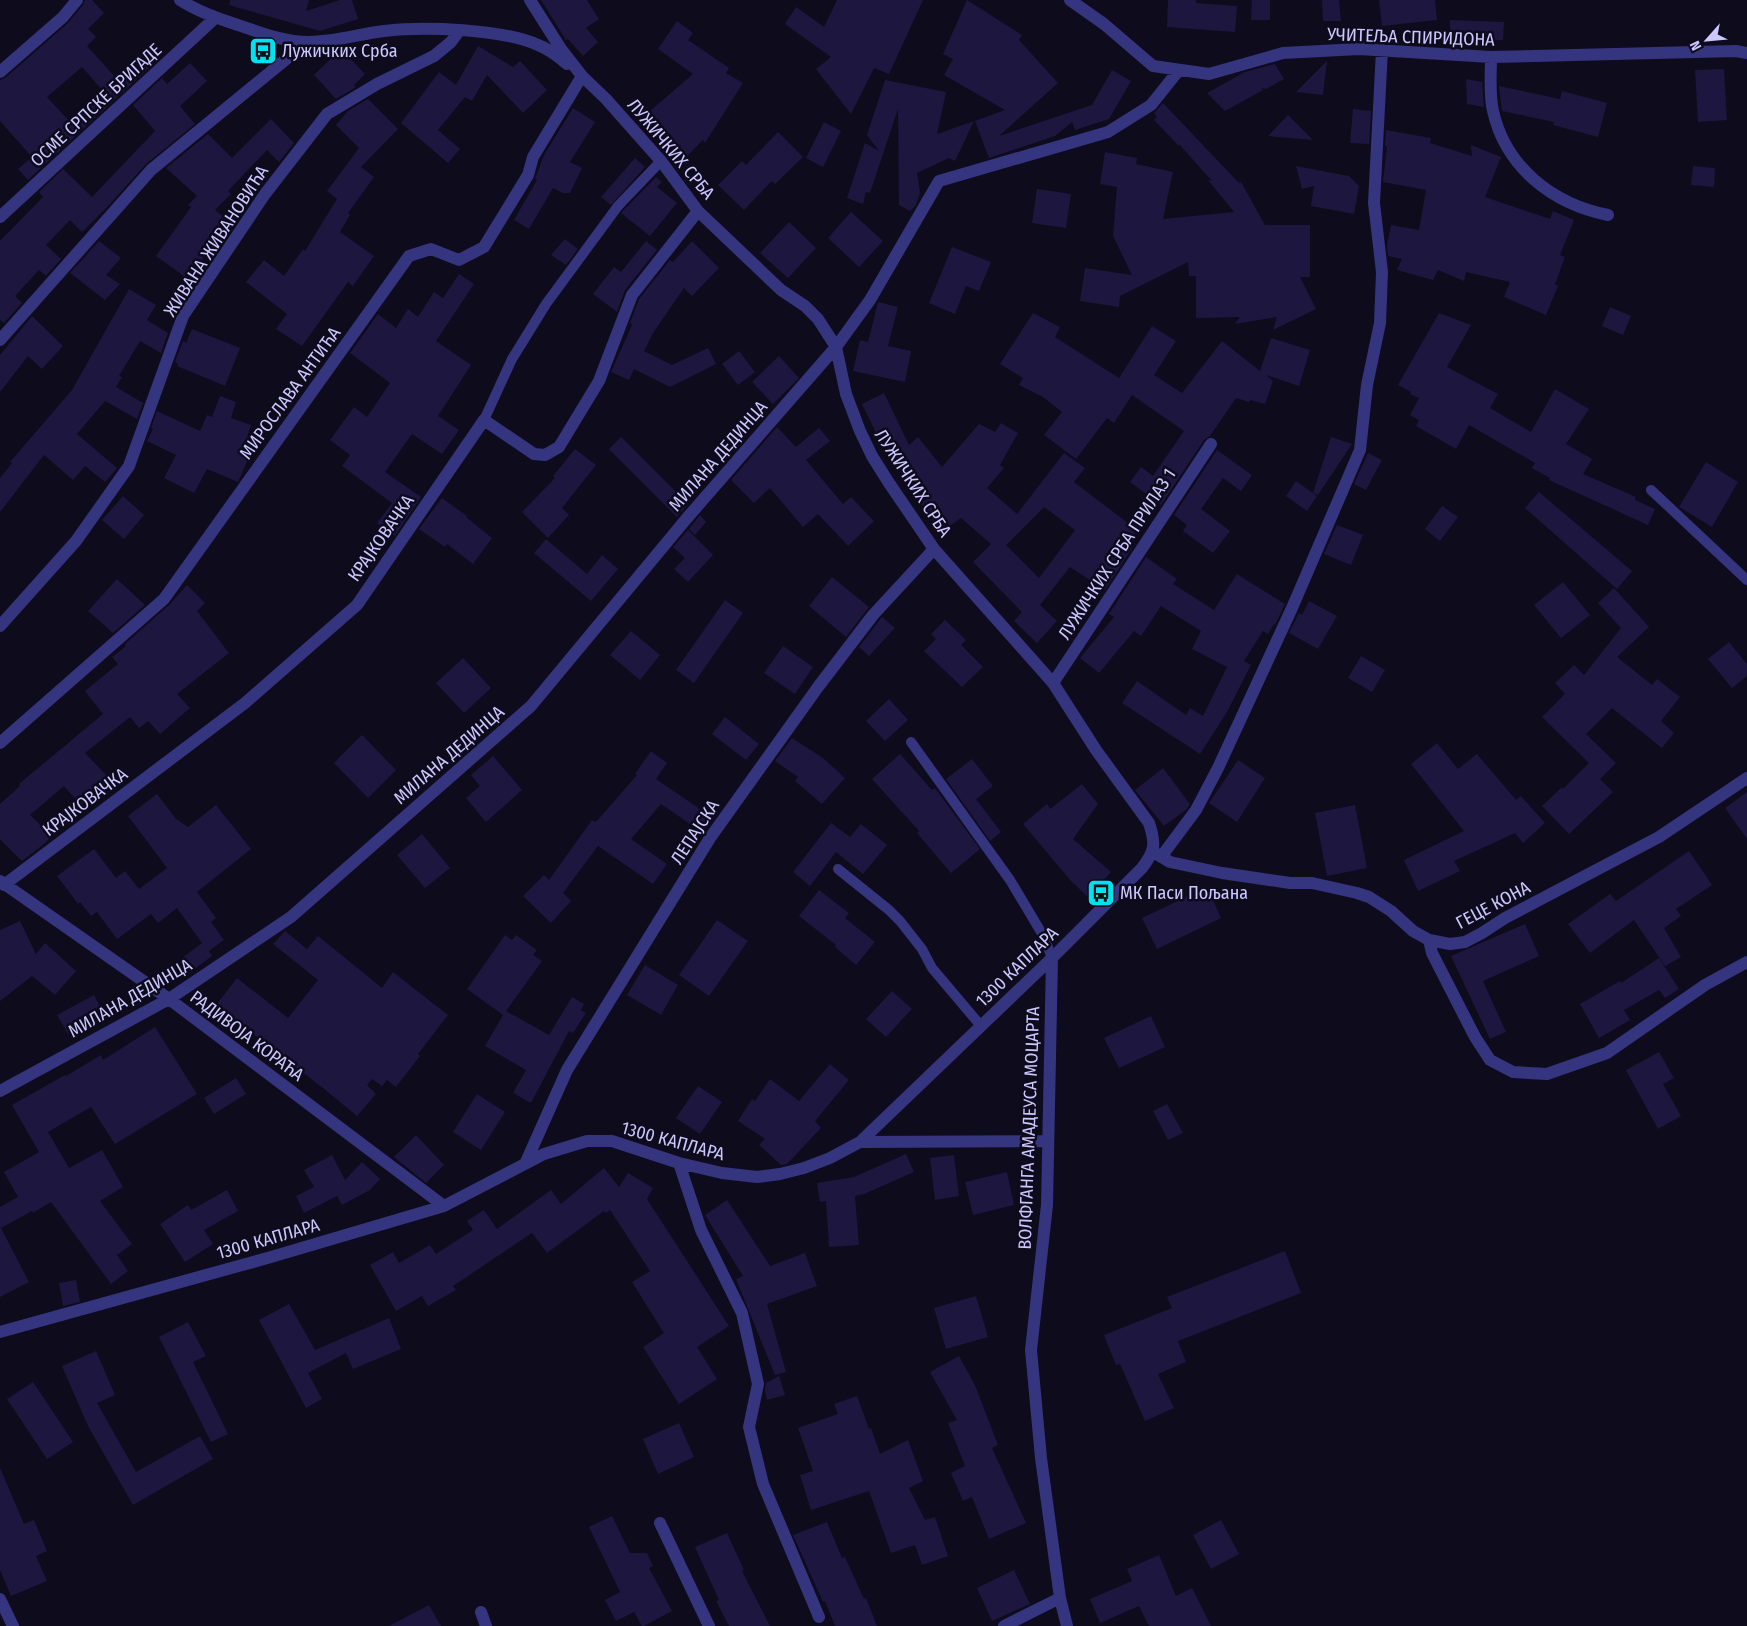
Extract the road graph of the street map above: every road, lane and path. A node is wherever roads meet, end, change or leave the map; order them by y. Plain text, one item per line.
1 (76, 0) edge
2 (180, 0) edge
3 (530, 0) edge
4 (1070, 0) edge
5 (215, 18) junction
6 (459, 31) junction
7 (306, 42) junction
8 (1382, 50) junction
9 (1747, 53) edge
10 (1491, 57) junction
11 (1179, 70) junction
12 (0, 72) edge
13 (582, 76) junction
14 (661, 160) junction
15 (698, 210) junction
16 (1608, 215) dead end
17 (0, 217) edge
18 (0, 340) edge
19 (836, 347) junction
20 (484, 420) junction
21 (1211, 444) dead end
22 (1651, 490) dead end
23 (934, 549) junction
24 (1747, 580) edge
25 (0, 626) edge
26 (1054, 683) junction
27 (911, 742) dead end
28 (0, 743) edge
29 (1747, 778) edge
30 (1157, 855) junction
31 (838, 869) dead end
32 (2, 883) edge
33 (1429, 940) junction
34 (1052, 958) junction
35 (1747, 962) edge
36 (169, 999) junction
37 (981, 1026) junction
38 (0, 1091) edge
39 (1048, 1141) junction
40 (860, 1142) junction
41 (526, 1162) junction
42 (679, 1162) junction
43 (444, 1206) junction
44 (0, 1332) edge
45 (660, 1523) dead end
46 (1060, 1598) junction
47 (0, 1599) edge
48 (481, 1612) dead end
49 (819, 1617) dead end
50 (13, 1626) edge
51 (486, 1626) edge
52 (709, 1626) edge
53 (1004, 1626) edge
54 (1067, 1626) edge

1 - 12 street
2 - 5 street
3 - 13 street, ЛУЖИЧКИХ СРБА
4 - 11 street, УЧИТЕЉА СПИРИДОНА
5 - 7 street
5 - 17 street, ОСМЕ СРПСКЕ БРИГАДЕ
6 - 7 street
6 - 13 street
6 - 25 street, ЖИВАНА ЖИВАНОВИЋА
7 - 18 street
8 - 10 street, УЧИТЕЉА СПИРИДОНА
8 - 11 street, УЧИТЕЉА СПИРИДОНА
8 - 30 street, 1300 КАПЛАРА
9 - 10 street, УЧИТЕЉА СПИРИДОНА
10 - 16 street
11 - 19 street, МИЛАНА ДЕДИНЦА
13 - 14 street, ЛУЖИЧКИХ СРБА
13 - 28 street, МИРОСЛАВА АНТИЋА
14 - 15 street, ЛУЖИЧКИХ СРБА
14 - 20 lane
15 - 19 street, ЛУЖИЧКИХ СРБА
15 - 20 street
19 - 23 street, ЛУЖИЧКИХ СРБА
19 - 36 street, МИЛАНА ДЕДИНЦА
20 - 32 street, КРАЈКОВАЧКА
21 - 26 street, ЛУЖИЧКИХ СРБА ПРИЛАЗ 1
22 - 24 lane
23 - 26 street, ЛУЖИЧКИХ СРБА
23 - 41 street, ЛЕПАЈСКА
26 - 30 street, ЛУЖИЧКИХ СРБА
27 - 34 lane
29 - 33 street, ГЕЦЕ КОНА
30 - 33 street, ГЕЦЕ КОНА
30 - 34 street, 1300 КАПЛАРА
31 - 37 lane
32 - 36 street, РАДИВОЈА КОРАЋА
33 - 35 street
34 - 37 street, 1300 КАПЛАРА
34 - 39 street, ВОЛФГАНГА АМАДЕУСА МОЦАРТА
36 - 38 street, МИЛАНА ДЕДИНЦА
36 - 43 street, РАДИВОЈА КОРАЋА
37 - 40 street, 1300 КАПЛАРА
39 - 40 street
39 - 46 street, ВОЛФГАНГА АМАДЕУСА МОЦАРТА
40 - 42 street, 1300 КАПЛАРА
41 - 42 street, 1300 КАПЛАРА
41 - 43 street, 1300 КАПЛАРА
42 - 49 street
43 - 44 street, 1300 КАПЛАРА
45 - 52 street
46 - 53 street
46 - 54 street, ВОЛФГАНГА АМАДЕУСА МОЦАРТА
47 - 50 street
48 - 51 street

